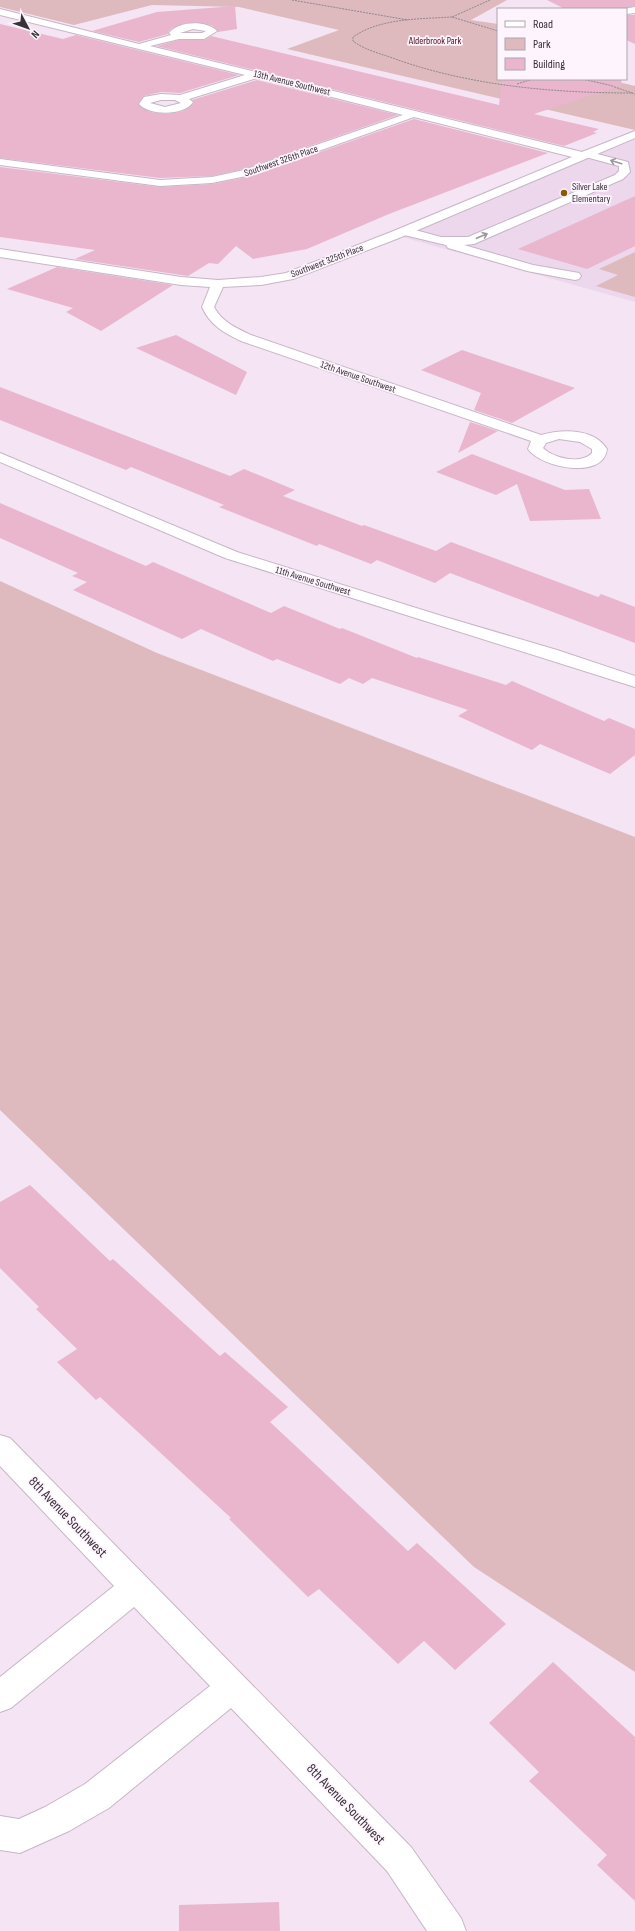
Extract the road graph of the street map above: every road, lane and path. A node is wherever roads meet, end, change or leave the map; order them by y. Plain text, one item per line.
1 (292, 0) edge
2 (490, 0) edge
3 (0, 12) edge
4 (452, 18) junction
5 (411, 21) junction
6 (497, 31) edge
7 (179, 36) dead end
8 (140, 47) junction
9 (258, 75) junction
10 (530, 80) edge
11 (586, 80) edge
12 (515, 84) junction
13 (634, 93) edge
14 (182, 98) dead end
15 (414, 114) junction
16 (633, 136) edge
17 (585, 155) junction
18 (0, 162) edge
19 (404, 231) junction
20 (441, 241) junction
21 (0, 253) edge
22 (575, 276) dead end
23 (218, 284) junction
24 (541, 440) dead end
25 (0, 457) edge
26 (635, 682) edge
27 (0, 1447) edge
28 (136, 1587) junction
29 (233, 1687) junction
30 (0, 1697) edge
31 (0, 1833) edge
32 (448, 1931) edge

1 - 5 path
2 - 4 path
3 - 8 street, 13th Avenue Southwest
4 - 5 path
4 - 6 path
5 - 12 path
7 - 8 street
8 - 9 street, 13th Avenue Southwest
9 - 14 street
9 - 15 street, 13th Avenue Southwest
10 - 12 path
11 - 13 path
12 - 13 path
15 - 17 street, 13th Avenue Southwest
15 - 18 street, Southwest 326th Place
16 - 17 street, Southwest 325th Place
17 - 19 street, Southwest 325th Place
20 -> 17 street, 13th Avenue Southwest
19 - 20 street
19 - 23 street, Southwest 325th Place
20 - 22 street
21 - 23 street, Southwest 325th Place
23 - 24 street, 12th Avenue Southwest
25 - 26 street, 11th Avenue Southwest
27 - 28 street, 8th Avenue Southwest
28 - 29 street, 8th Avenue Southwest
28 - 30 street
29 - 31 street
29 - 32 street, 8th Avenue Southwest

